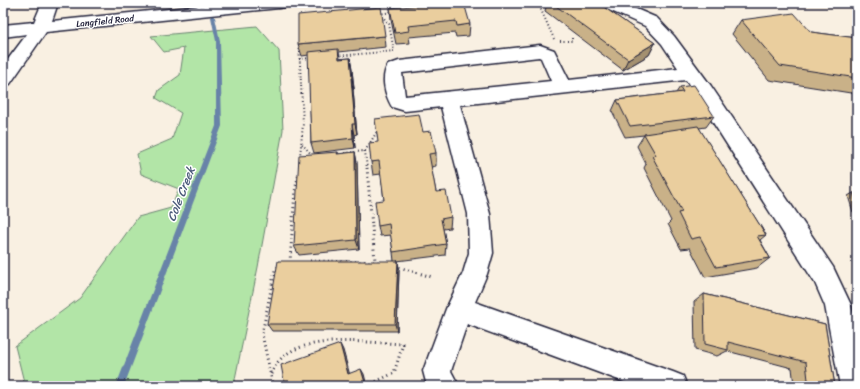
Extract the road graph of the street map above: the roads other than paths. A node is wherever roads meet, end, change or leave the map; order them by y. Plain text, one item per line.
1 (50, 3) edge
2 (279, 3) edge
3 (620, 5) edge
4 (41, 27) junction
5 (3, 31) edge
6 (691, 72) junction
7 (3, 79) edge
8 (563, 87) junction
9 (449, 100) junction
10 (459, 309) junction
11 (631, 378) edge
12 (445, 386) edge
13 (673, 386) edge
14 (854, 386) edge

1 - 4 street
2 - 4 street, Langfield Road
3 - 6 street
4 - 5 street, Langfield Road
4 - 7 street
6 - 8 street
6 - 14 street
8 - 9 street
8 - 9 street
9 - 10 street
10 - 11 street
10 - 12 street
11 - 13 street

